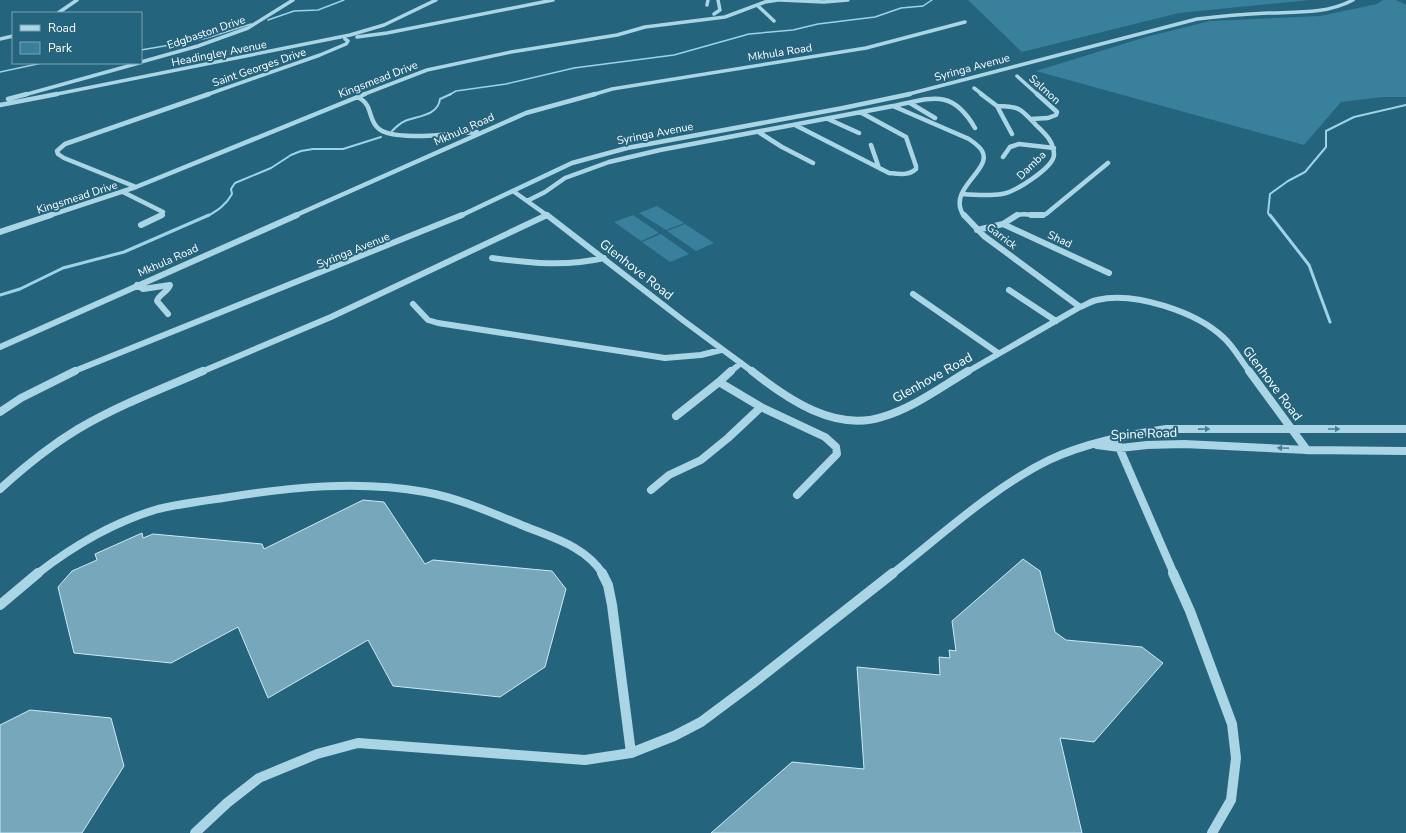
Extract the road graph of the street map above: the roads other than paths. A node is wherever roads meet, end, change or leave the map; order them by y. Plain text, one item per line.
1 (77, 0) edge
2 (294, 0) edge
3 (436, 0) edge
4 (553, 0) edge
5 (708, 0) edge
6 (718, 0) edge
7 (779, 0) edge
8 (842, 0) edge
9 (848, 0) edge
10 (1353, 0) edge
11 (836, 2) junction
12 (707, 5) dead end
13 (757, 5) junction
14 (59, 12) edge
15 (714, 14) dead end
16 (774, 21) dead end
17 (965, 22) dead end
18 (12, 36) edge
19 (343, 38) junction
20 (0, 39) edge
21 (142, 62) edge
22 (136, 64) edge
23 (1017, 76) dead end
24 (974, 88) dead end
25 (357, 97) junction
26 (0, 102) edge
27 (910, 102) junction
28 (0, 105) edge
29 (893, 106) junction
30 (997, 106) junction
31 (860, 112) junction
32 (935, 118) dead end
33 (1030, 118) junction
34 (828, 119) junction
35 (795, 125) junction
36 (975, 128) dead end
37 (482, 132) junction
38 (760, 132) junction
39 (859, 133) dead end
40 (1012, 134) dead end
41 (871, 145) dead end
42 (1054, 148) junction
43 (1003, 157) dead end
44 (813, 163) dead end
45 (1108, 163) dead end
46 (878, 168) junction
47 (136, 187) junction
48 (122, 192) junction
49 (513, 192) junction
50 (962, 194) junction
51 (527, 201) junction
52 (547, 215) junction
53 (1003, 224) junction
54 (141, 225) dead end
55 (977, 230) junction
56 (0, 232) edge
57 (492, 258) dead end
58 (604, 258) junction
59 (1109, 273) dead end
60 (137, 285) junction
61 (1008, 290) dead end
62 (913, 294) dead end
63 (413, 304) dead end
64 (1080, 307) junction
65 (168, 314) dead end
66 (1056, 320) junction
67 (0, 347) edge
68 (721, 350) junction
69 (998, 353) junction
70 (741, 363) junction
71 (719, 382) junction
72 (761, 407) junction
73 (0, 412) edge
74 (676, 416) dead end
75 (1292, 428) junction
76 (1406, 429) edge
77 (1115, 438) junction
78 (1097, 445) junction
79 (1120, 448) junction
80 (1307, 450) junction
81 (1406, 451) edge
82 (0, 489) edge
83 (651, 490) dead end
84 (797, 496) dead end
85 (0, 605) edge
86 (631, 753) junction
87 (195, 833) edge
88 (1212, 833) edge

1 - 14 street
2 - 21 street, Edgbaston Drive
3 - 19 street, Headingley Avenue
4 - 19 street
5 - 12 street
6 - 15 street
7 - 11 street, Kingsmead Drive
7 - 13 street, Kingsmead Drive
8 - 11 street
9 - 11 street, Kingsmead Drive
10 - 49 street, Syringa Avenue
13 - 16 street
13 - 25 street, Kingsmead Drive
17 - 37 street, Mkhula Road
18 - 20 street
19 - 28 street, Headingley Avenue
19 - 47 street, Saint Georges Drive
22 - 26 street, Edgbaston Drive
23 - 33 street, Salmon
24 - 30 street
25 - 37 street
25 - 47 street, Kingsmead Drive
27 - 29 street
27 - 32 street
27 - 36 street
29 - 31 street
29 - 50 street
30 - 33 street, Damba
30 - 40 street
31 - 34 street
31 - 46 street
33 - 42 street, Damba
34 - 35 street
34 - 39 street
35 - 38 street
35 - 46 street
37 - 60 street, Mkhula Road
38 - 44 street
38 - 51 street
41 - 46 street
42 - 43 street
42 - 50 street, Damba
45 - 53 street, Garrick
47 - 48 street, Kingsmead Drive
48 - 54 street
48 - 56 street, Kingsmead Drive
49 - 51 street, Glenhove Road
49 - 73 street, Syringa Avenue
50 - 55 street
51 - 52 street, Glenhove Road
52 - 58 street, Glenhove Road
52 - 82 street
53 - 55 street, Garrick
53 - 59 street, Shad
55 - 64 street, Garrick
57 - 58 street
58 - 68 street, Glenhove Road
60 - 65 street
60 - 67 street, Mkhula Road
61 - 66 street
62 - 69 street
63 - 68 street
64 - 66 street, Glenhove Road
64 - 75 street, Glenhove Road
66 - 69 street, Glenhove Road
68 - 70 street, Glenhove Road
69 - 70 street, Glenhove Road
70 - 71 street
71 - 72 street
71 - 74 street
72 - 83 street
72 - 84 street
75 -> 76 street, Spine Road
77 -> 75 street, Spine Road
75 - 80 street, Glenhove Road
77 - 78 street, Spine Road
77 - 79 street
78 - 79 street, Spine Road
78 - 86 street
80 -> 79 street, Spine Road
79 - 88 street
80 - 81 street, Spine Road
85 - 86 street
86 - 87 street

